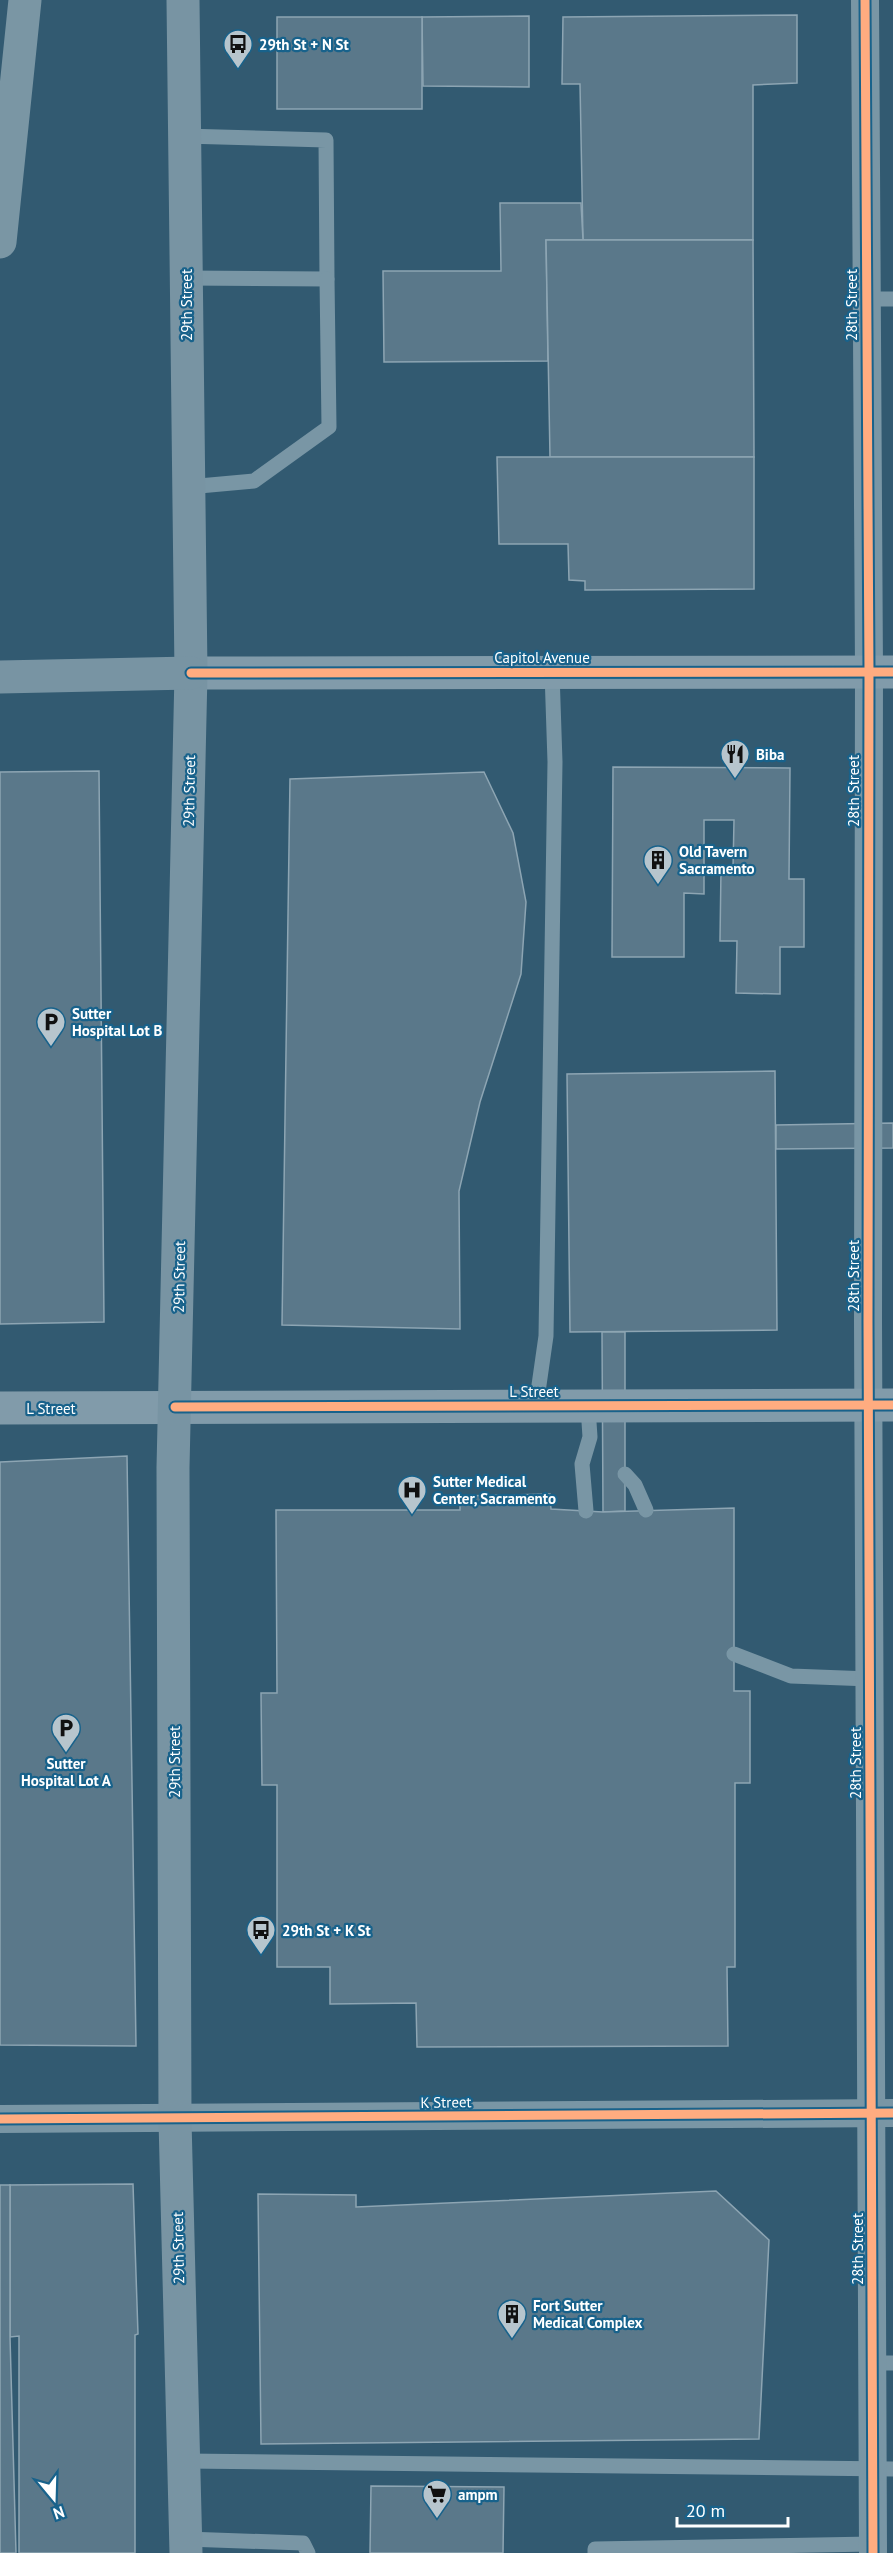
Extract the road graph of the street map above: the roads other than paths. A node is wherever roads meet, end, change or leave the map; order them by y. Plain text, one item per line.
1 (26, 0) edge
2 (183, 0) edge
3 (865, 0) edge
4 (184, 135) junction
5 (0, 242) edge
6 (185, 278) junction
7 (327, 279) junction
8 (880, 299) edge
9 (188, 487) junction
10 (552, 672) junction
11 (881, 672) edge
12 (191, 673) junction
13 (0, 677) edge
14 (881, 1405) edge
15 (536, 1406) junction
16 (175, 1407) junction
17 (0, 1408) edge
18 (589, 1422) junction
19 (603, 1450) dead end
20 (625, 1474) dead end
21 (646, 1510) dead end
22 (586, 1511) dead end
23 (734, 1654) dead end
24 (870, 1679) junction
25 (881, 2113) edge
26 (0, 2120) edge
27 (175, 2120) junction
28 (883, 2363) edge
29 (184, 2461) junction
30 (883, 2469) edge
31 (186, 2546) edge
32 (872, 2548) edge
33 (308, 2553) edge
34 (595, 2553) edge

1 - 5 highway
2 - 4 main road, 29th Street
3 - 8 street, 28th Street
4 - 6 main road, 29th Street
4 - 7 lane
6 - 7 lane
6 - 9 main road, 29th Street
7 - 9 lane
8 - 11 street, 28th Street
9 - 12 main road, 29th Street
10 - 11 main road, Capitol Avenue
10 - 12 main road, Capitol Avenue
10 - 15 lane
11 - 14 street, 28th Street
12 - 13 main road, Capitol Avenue
12 - 16 main road, 29th Street
14 - 18 main road, L Street
14 - 24 street, 28th Street
15 - 16 main road, L Street
15 - 18 main road, L Street
16 - 17 main road, L Street
16 - 27 main road, 29th Street
18 - 19 lane
18 - 22 lane
20 - 21 lane
23 - 24 lane
24 - 25 street, 28th Street
25 - 27 street, K Street
25 - 28 street, 28th Street
26 - 27 street, K Street
27 - 29 main road, 29th Street
28 - 30 street, 28th Street
29 - 30 lane
29 - 31 main road, 29th Street
30 - 32 street, 28th Street
31 - 33 lane
32 - 34 lane

